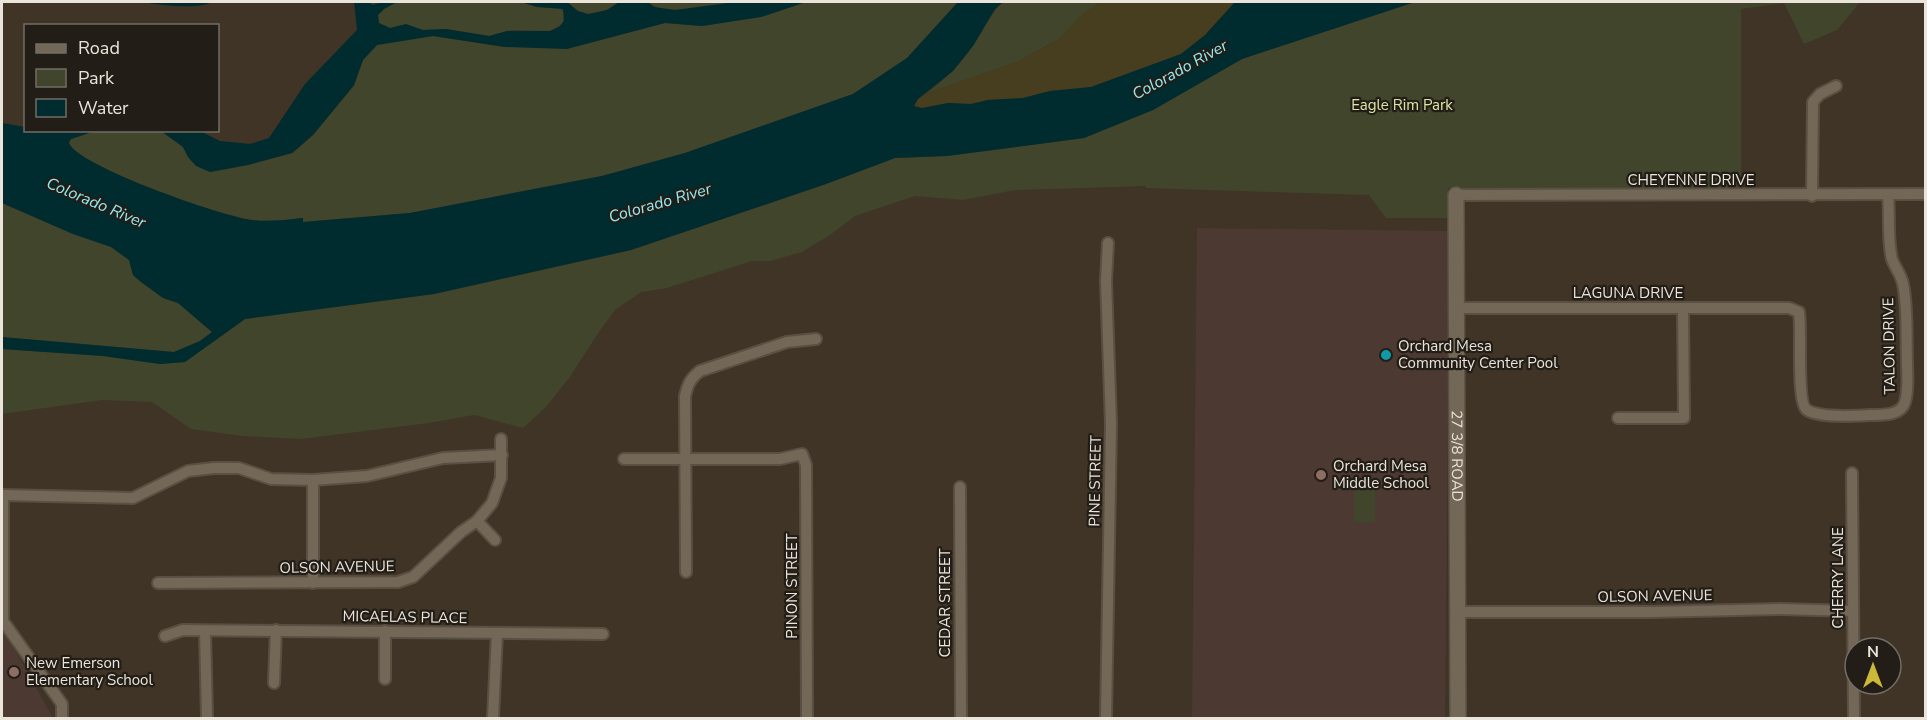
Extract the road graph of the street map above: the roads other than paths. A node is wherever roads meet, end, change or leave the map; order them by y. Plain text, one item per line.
1 (1836, 86) dead end
2 (1926, 194) edge
3 (1456, 195) joint
4 (1888, 195) junction
5 (1812, 196) junction
6 (1108, 243) dead end
7 (1456, 308) junction
8 (1683, 308) junction
9 (1799, 312) joint
10 (816, 339) dead end
11 (1618, 418) dead end
12 (501, 439) dead end
13 (502, 456) junction
14 (624, 459) dead end
15 (686, 460) junction
16 (1852, 473) dead end
17 (313, 480) junction
18 (960, 487) dead end
19 (2, 495) edge
20 (477, 521) junction
21 (495, 540) dead end
22 (686, 572) dead end
23 (158, 583) dead end
24 (313, 583) junction
25 (1853, 610) junction
26 (1457, 612) junction
27 (276, 630) junction
28 (205, 631) junction
29 (385, 631) junction
30 (497, 633) junction
31 (603, 634) dead end
32 (165, 636) dead end
33 (385, 679) dead end
34 (274, 683) dead end
35 (62, 718) edge
36 (207, 718) edge
37 (493, 718) edge
38 (807, 718) edge
39 (961, 718) edge
40 (1106, 718) edge
41 (1458, 718) edge
42 (1854, 718) edge

1 - 5 street
2 - 4 street, CHEYENNE DRIVE
3 - 5 street, CHEYENNE DRIVE
3 - 7 street, 27 3/8 ROAD
4 - 5 street, CHEYENNE DRIVE
4 - 9 street, TALON DRIVE
6 - 40 street, PINE STREET
7 - 8 street, LAGUNA DRIVE
7 - 26 street, 27 3/8 ROAD
8 - 9 street, LAGUNA DRIVE
8 - 11 street
10 - 15 street
12 - 13 street, OLSON AVENUE
13 - 17 street
13 - 20 street, OLSON AVENUE
14 - 15 street
15 - 22 street
15 - 38 street, PINON STREET
16 - 25 street, CHERRY LANE
17 - 19 street
17 - 24 street
18 - 39 street, CEDAR STREET
19 - 35 street
20 - 21 street
20 - 24 street, OLSON AVENUE
23 - 24 street, OLSON AVENUE
25 - 26 street, OLSON AVENUE
25 - 42 street, CHERRY LANE
26 - 41 street, 27 3/8 ROAD
27 - 28 street, MICAELAS PLACE
27 - 29 street, MICAELAS PLACE
27 - 34 street
28 - 32 street, MICAELAS PLACE
28 - 36 street
29 - 30 street, MICAELAS PLACE
29 - 33 street
30 - 31 street, MICAELAS PLACE
30 - 37 street

